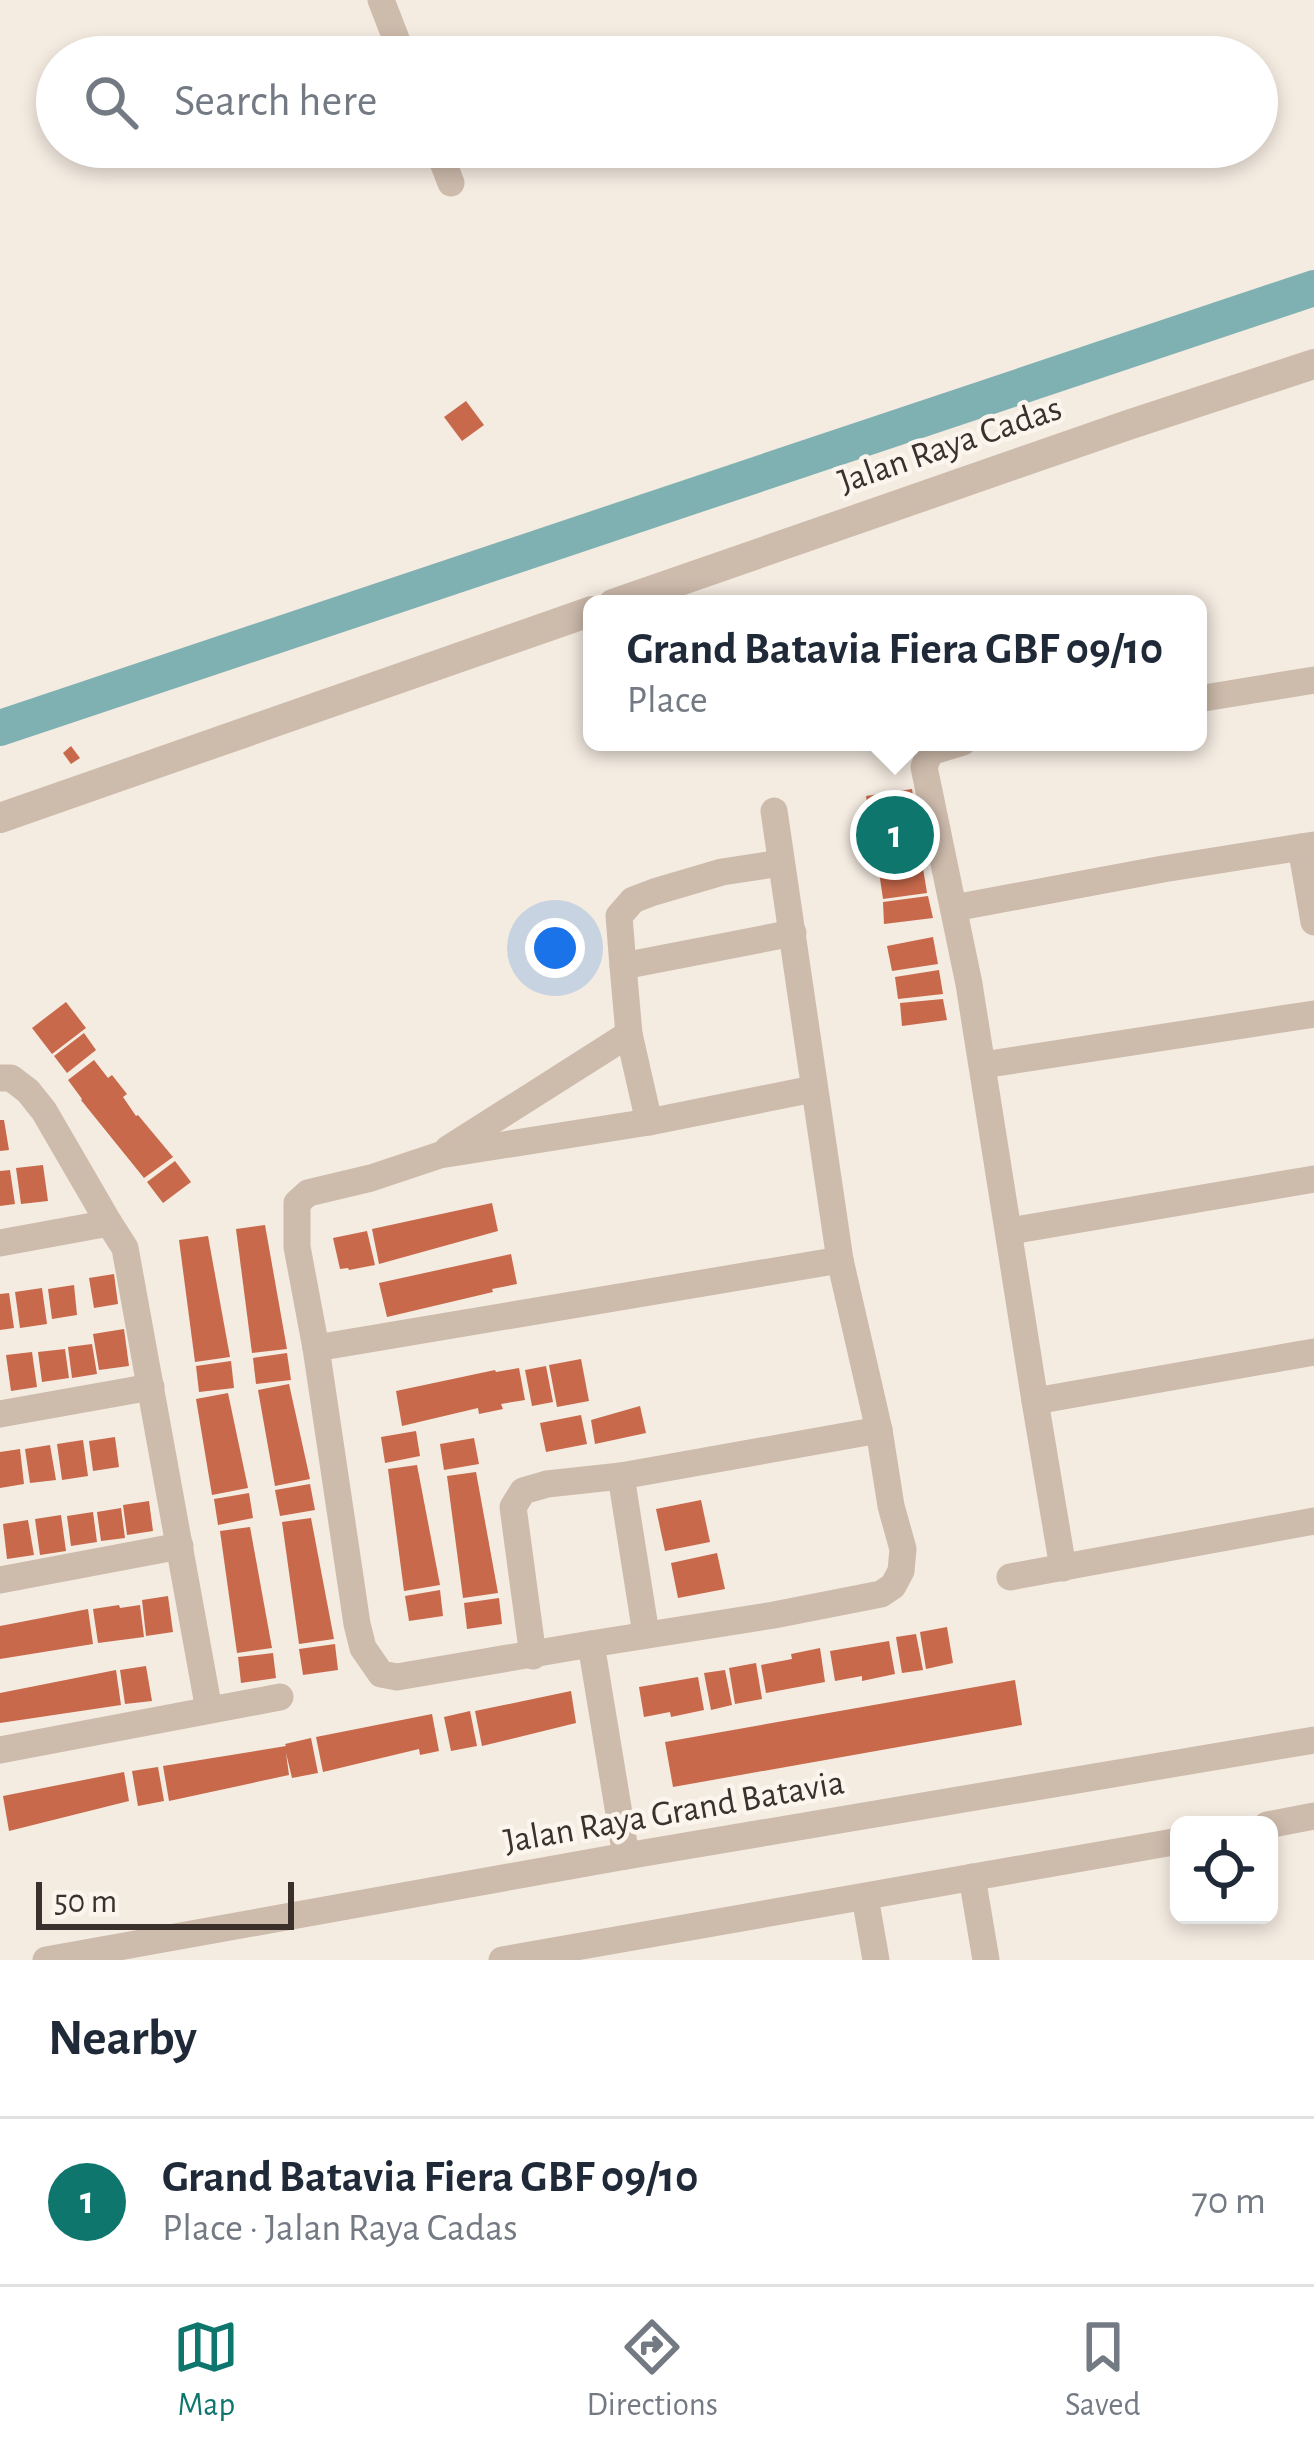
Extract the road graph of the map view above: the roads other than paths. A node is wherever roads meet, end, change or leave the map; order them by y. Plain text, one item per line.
1 (381, 0) edge
2 (395, 36) edge
3 (445, 168) edge
4 (451, 183) dead end
5 (1314, 364) edge
6 (639, 595) edge
7 (583, 614) edge
8 (1314, 680) edge
9 (1207, 698) edge
10 (933, 751) edge
11 (774, 811) dead end
12 (0, 818) edge
13 (1308, 846) edge
14 (781, 862) junction
15 (954, 908) junction
16 (1314, 922) edge
17 (793, 933) junction
18 (623, 966) junction
19 (1314, 1014) edge
20 (629, 1034) junction
21 (983, 1065) junction
22 (0, 1078) edge
23 (813, 1089) junction
24 (649, 1122) junction
25 (440, 1155) junction
26 (1314, 1179) edge
27 (109, 1222) junction
28 (1010, 1231) junction
29 (0, 1243) edge
30 (840, 1260) junction
31 (316, 1348) junction
32 (1314, 1352) edge
33 (151, 1387) junction
34 (1035, 1401) junction
35 (0, 1414) edge
36 (879, 1430) junction
37 (621, 1476) junction
38 (1314, 1521) edge
39 (180, 1546) junction
40 (1063, 1568) junction
41 (1010, 1577) dead end
42 (0, 1580) edge
43 (646, 1634) junction
44 (591, 1644) junction
45 (533, 1656) junction
46 (280, 1697) dead end
47 (209, 1710) junction
48 (1314, 1740) edge
49 (0, 1750) edge
50 (1314, 1816) edge
51 (1278, 1823) edge
52 (1170, 1843) edge
53 (626, 1856) junction
54 (972, 1877) junction
55 (865, 1897) junction
56 (217, 1931) junction
57 (46, 1960) edge
58 (219, 1960) edge
59 (502, 1960) edge
60 (877, 1960) edge
61 (986, 1960) edge

1 - 2 street
3 - 4 street
5 - 6 street, Jalan Raya Cadas
7 - 12 street
8 - 9 street
10 - 15 street
11 - 14 street
13 - 15 street
13 - 16 street
14 - 17 street
14 - 18 street
15 - 21 street
17 - 18 street
17 - 23 street
18 - 20 street
19 - 21 street
20 - 24 street
20 - 25 street
21 - 28 street
22 - 27 street
23 - 24 street
23 - 30 street
24 - 25 street
25 - 31 street
26 - 28 street
27 - 29 street
27 - 33 street
28 - 34 street
30 - 31 street
30 - 36 street
31 - 45 street
32 - 34 street
33 - 35 street
33 - 39 street
34 - 40 street
36 - 37 street
36 - 43 street
37 - 43 street
37 - 45 street
38 - 40 street
39 - 42 street
39 - 47 street
40 - 41 street
43 - 44 street
44 - 45 street
44 - 53 street
46 - 47 street
47 - 49 street
48 - 53 street, Jalan Raya Grand Batavia
50 - 51 street
52 - 54 street
53 - 56 street, Jalan Raya Grand Batavia
54 - 55 street
54 - 61 street
55 - 59 street
55 - 60 street
56 - 57 street, Jalan Raya Grand Batavia
56 - 58 street

